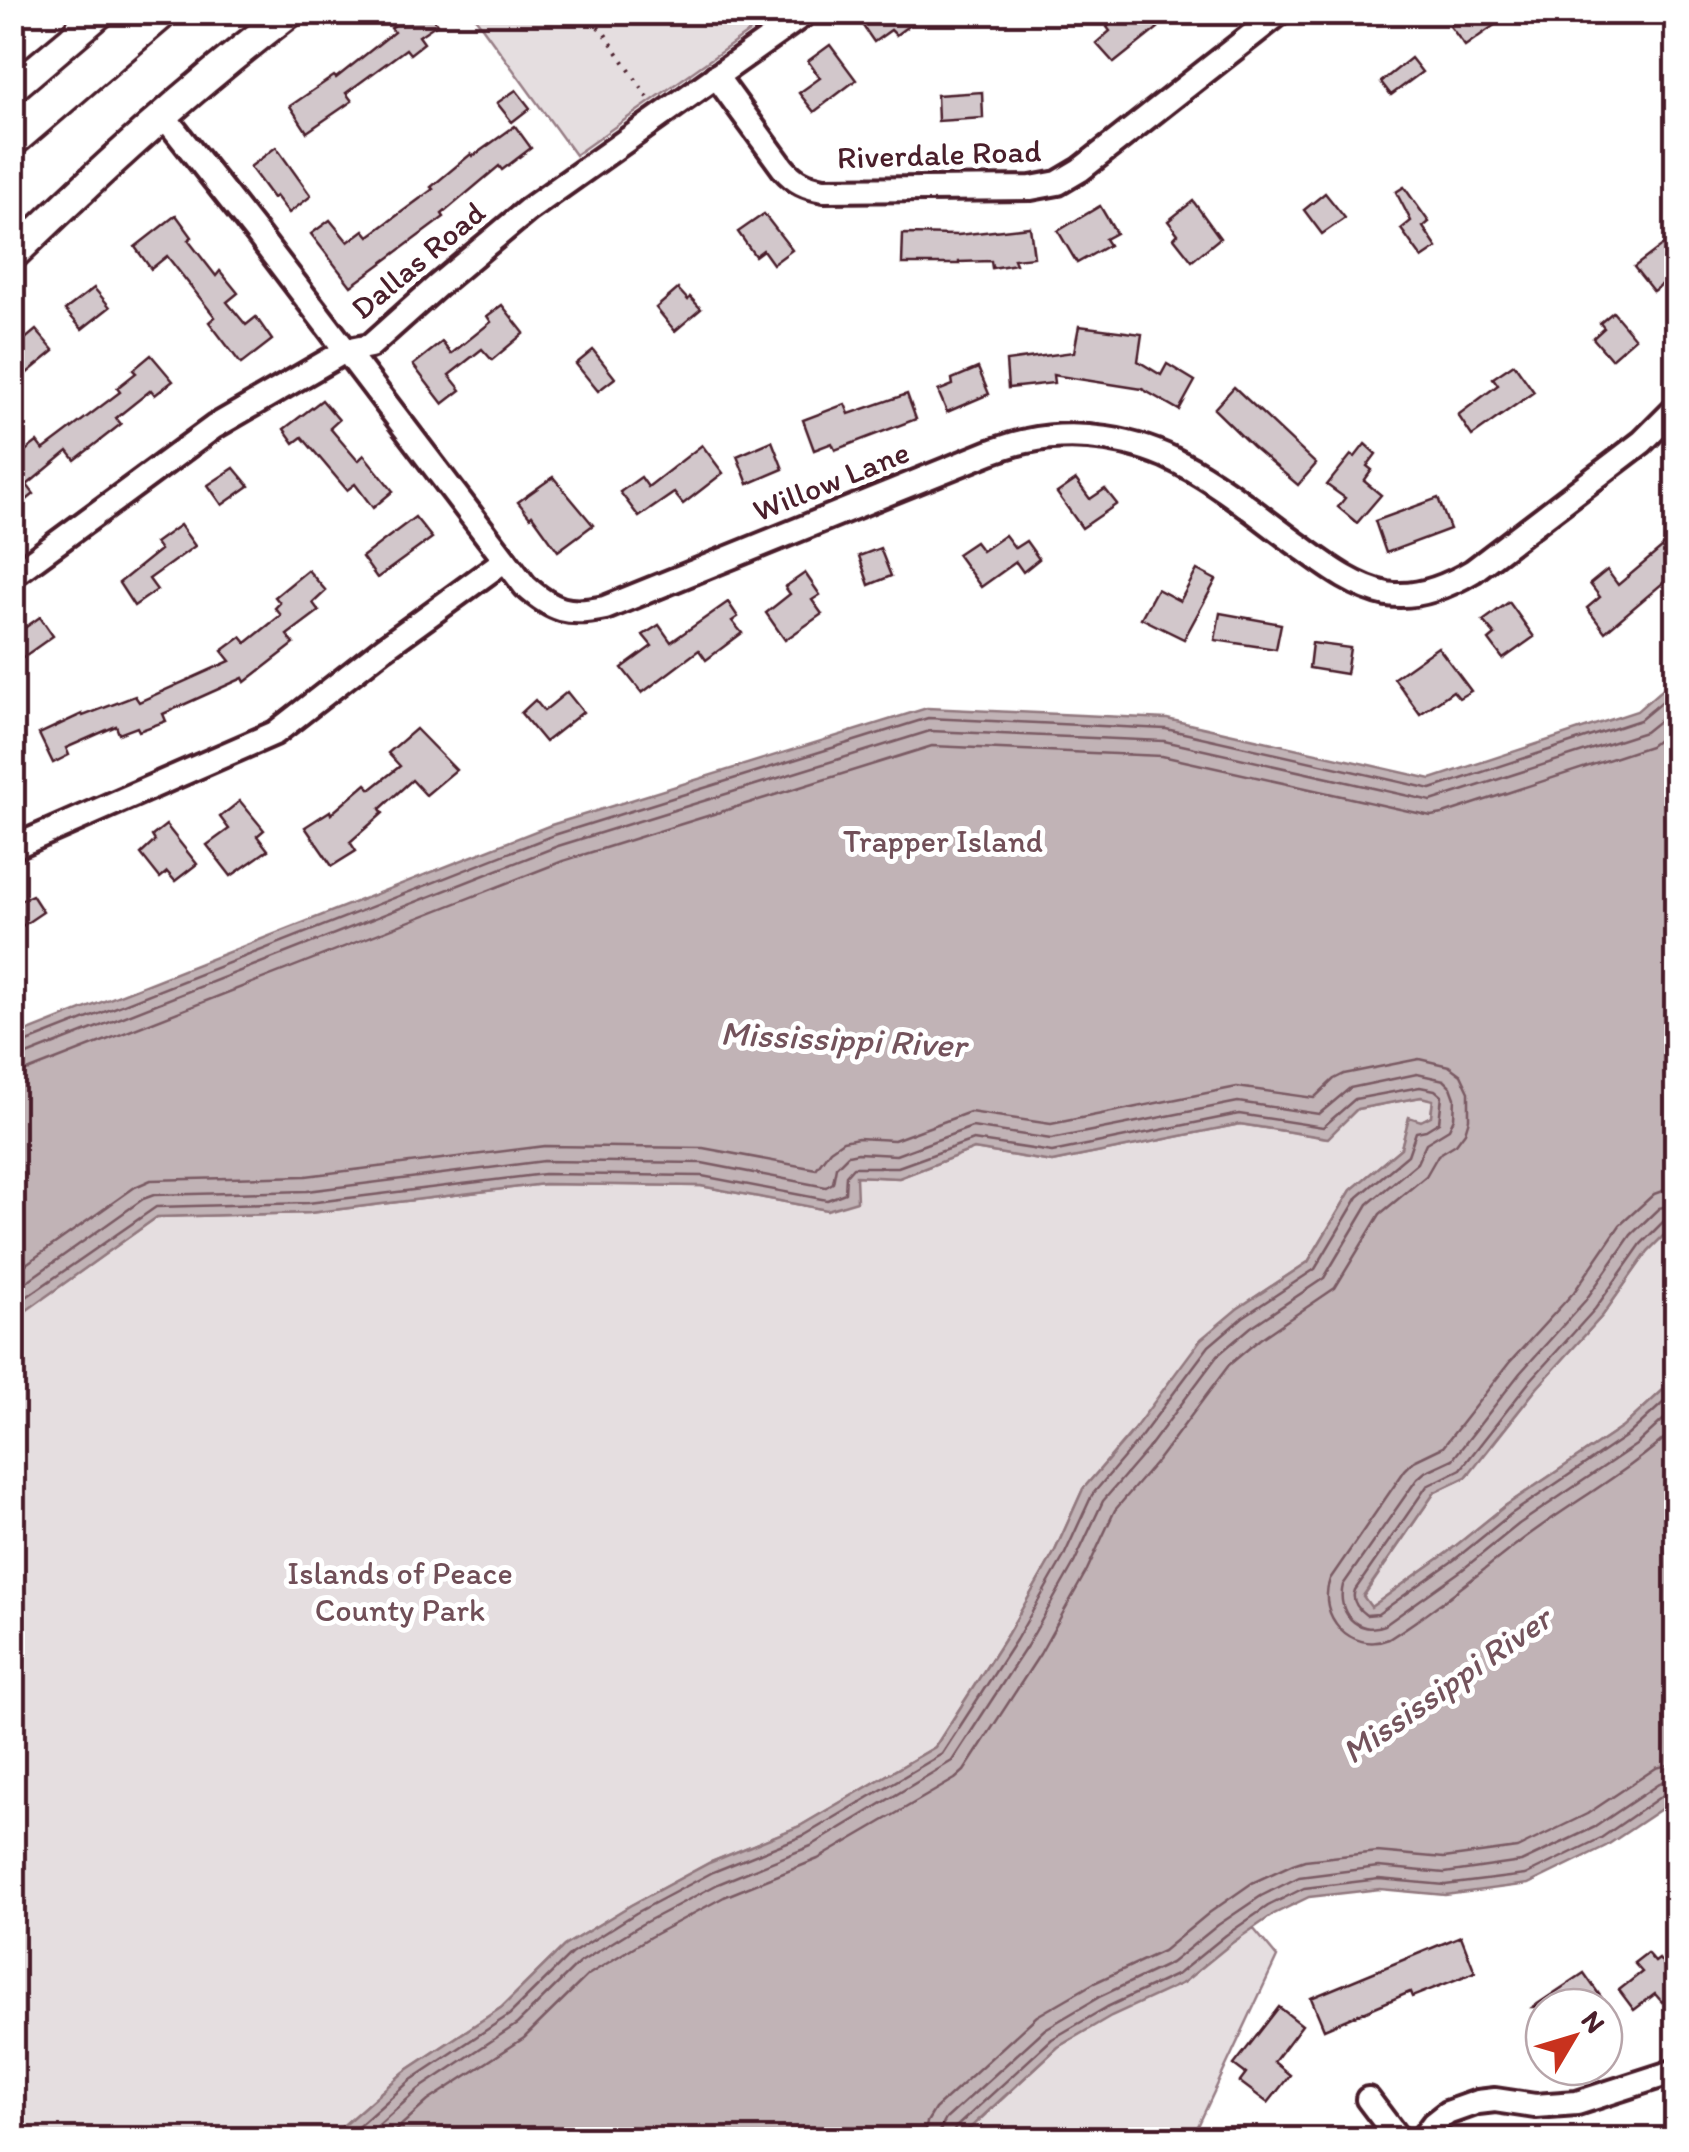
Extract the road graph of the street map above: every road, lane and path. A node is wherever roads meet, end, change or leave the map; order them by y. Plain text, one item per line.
1 (34, 12) edge
2 (48, 12) edge
3 (156, 12) edge
4 (290, 12) edge
5 (583, 12) edge
6 (807, 12) edge
7 (1281, 12) edge
8 (12, 40) edge
9 (716, 76) junction
10 (164, 115) junction
11 (660, 116) junction
12 (12, 136) edge
13 (12, 256) edge
14 (346, 351) junction
15 (1676, 408) edge
16 (504, 560) junction
17 (12, 576) edge
18 (12, 848) edge
19 (1676, 2071) edge
20 (1368, 2099) dead end
21 (1402, 2140) edge
22 (1421, 2140) edge

1 - 8 street
2 - 8 highway
3 - 12 highway
4 - 10 street
5 - 11 path
6 - 9 street, Dallas Road
7 - 9 street, Riverdale Road
9 - 11 street, Dallas Road
10 - 13 street
10 - 14 street, Willow Lane
11 - 14 street, Dallas Road
14 - 16 street, Willow Lane
14 - 17 street, Dallas Road
15 - 16 street, Willow Lane
16 - 18 street
19 - 22 street
20 - 21 street

